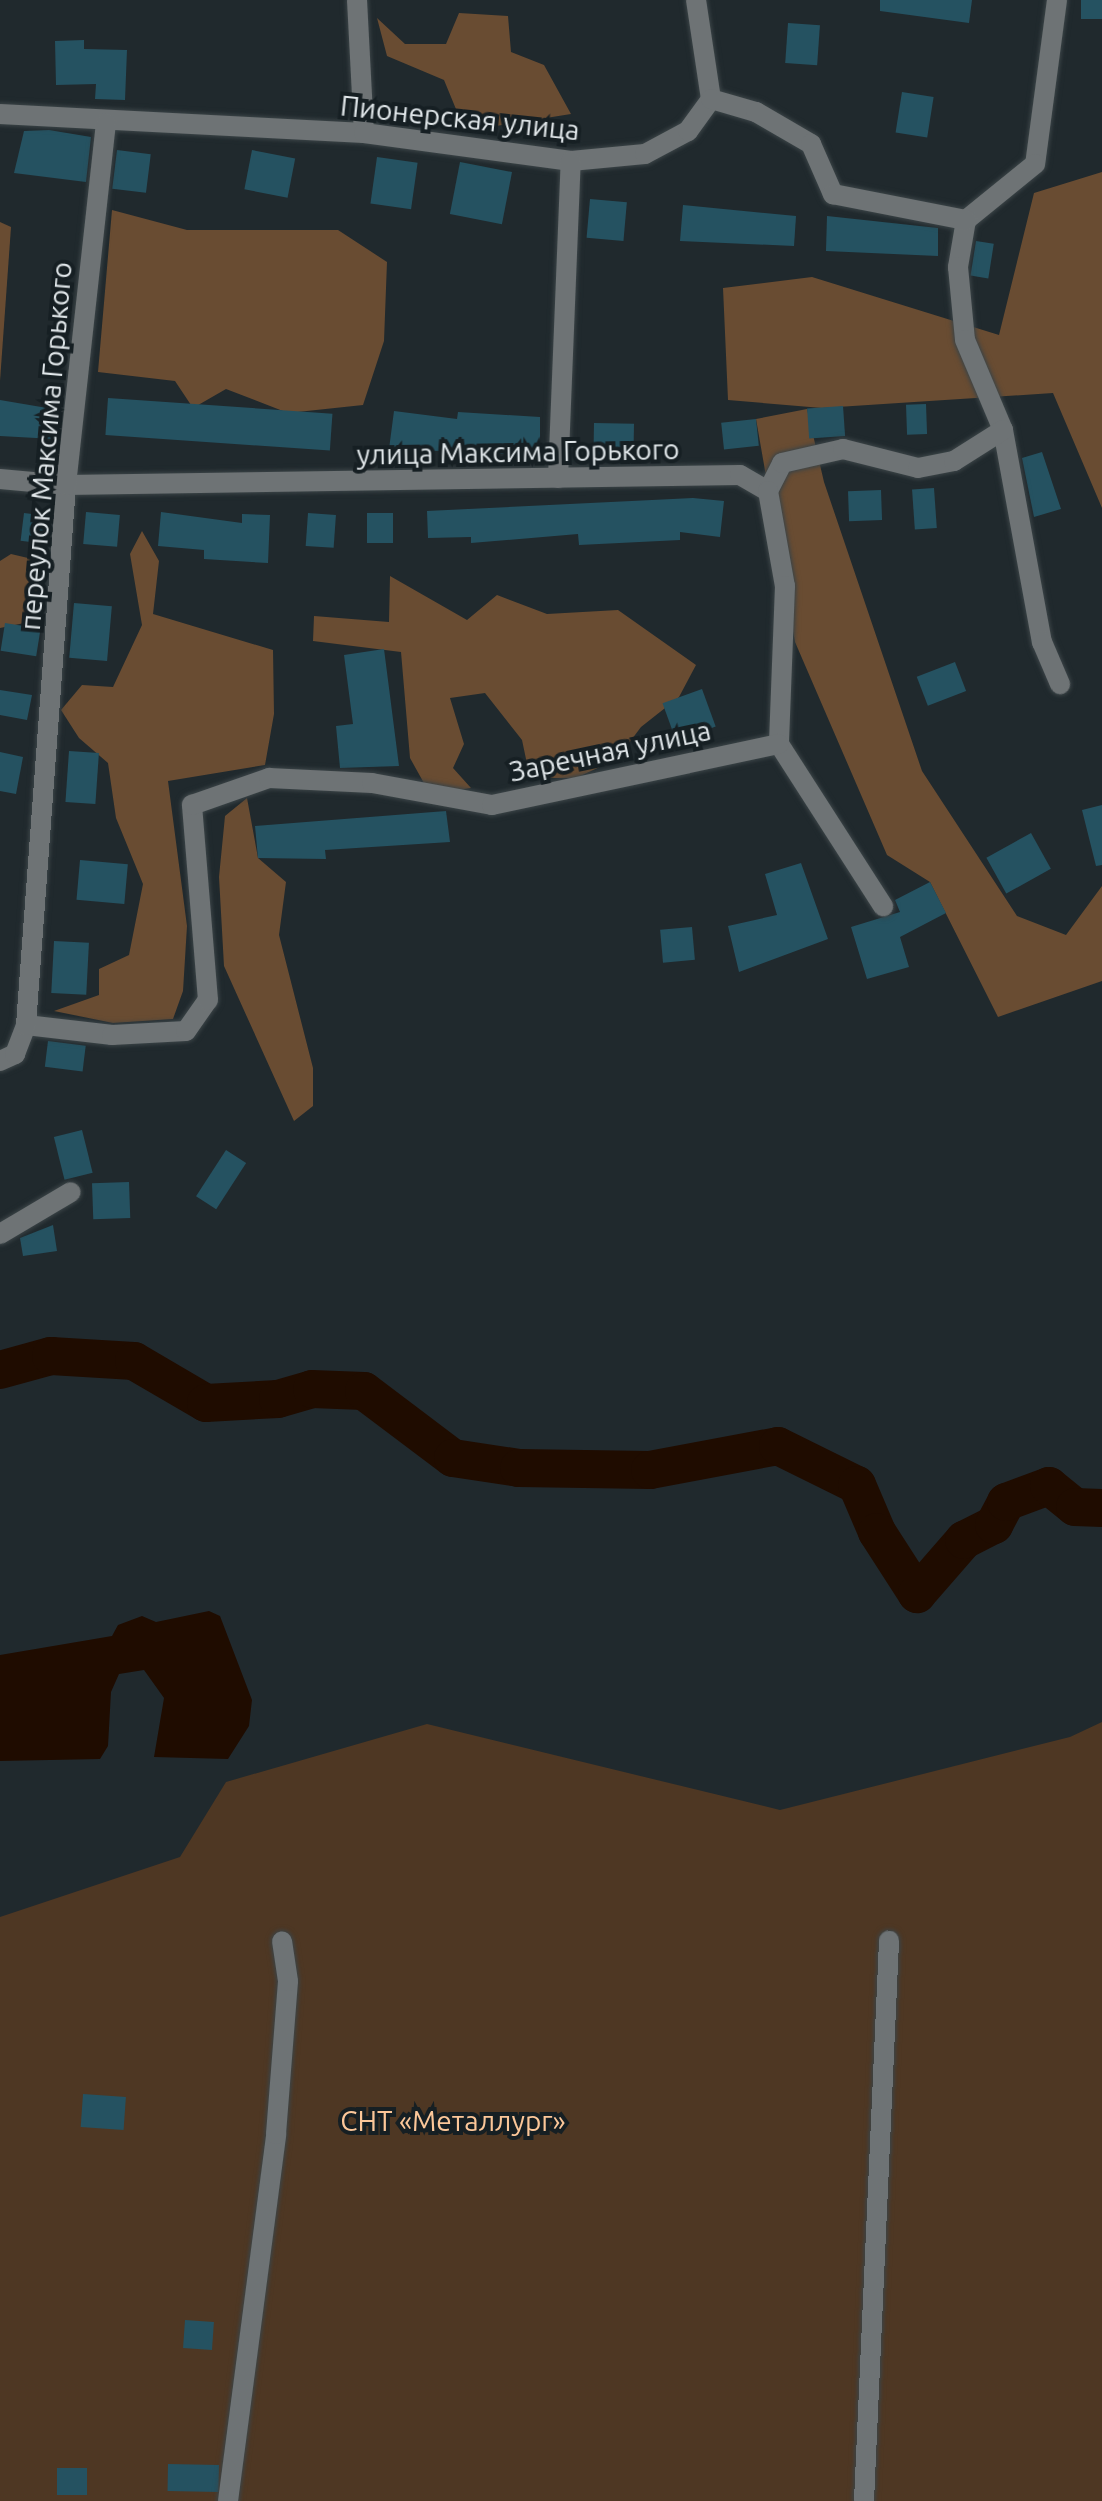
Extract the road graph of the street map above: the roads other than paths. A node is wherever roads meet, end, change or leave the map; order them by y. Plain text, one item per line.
1 (357, 0) edge
2 (696, 0) edge
3 (1057, 0) edge
4 (712, 99) junction
5 (0, 114) edge
6 (106, 123) junction
7 (364, 133) junction
8 (572, 161) junction
9 (966, 220) junction
10 (1003, 430) junction
11 (558, 478) junction
12 (0, 479) edge
13 (66, 485) junction
14 (768, 491) junction
15 (1060, 684) dead end
16 (779, 744) junction
17 (883, 906) dead end
18 (26, 1025) junction
19 (0, 1061) edge
20 (71, 1192) dead end
21 (0, 1234) edge
22 (282, 1940) dead end
23 (890, 1941) dead end
24 (228, 2501) edge
25 (864, 2501) edge

1 - 7 street
2 - 4 street
3 - 9 street
4 - 8 street, Пионерская улица
4 - 9 street
5 - 6 street, Пионерская улица
6 - 7 street, Пионерская улица
6 - 13 street, переулок Максима Горького
7 - 8 street, Пионерская улица
8 - 11 street
9 - 10 street
10 - 14 street
10 - 15 street
11 - 13 street, улица Максима Горького
11 - 14 street, улица Максима Горького
12 - 13 street, улица Максима Горького
13 - 18 street, переулок Максима Горького
14 - 16 street
16 - 17 street
16 - 18 street, Заречная улица
18 - 19 street
20 - 21 street
22 - 24 street
23 - 25 street

